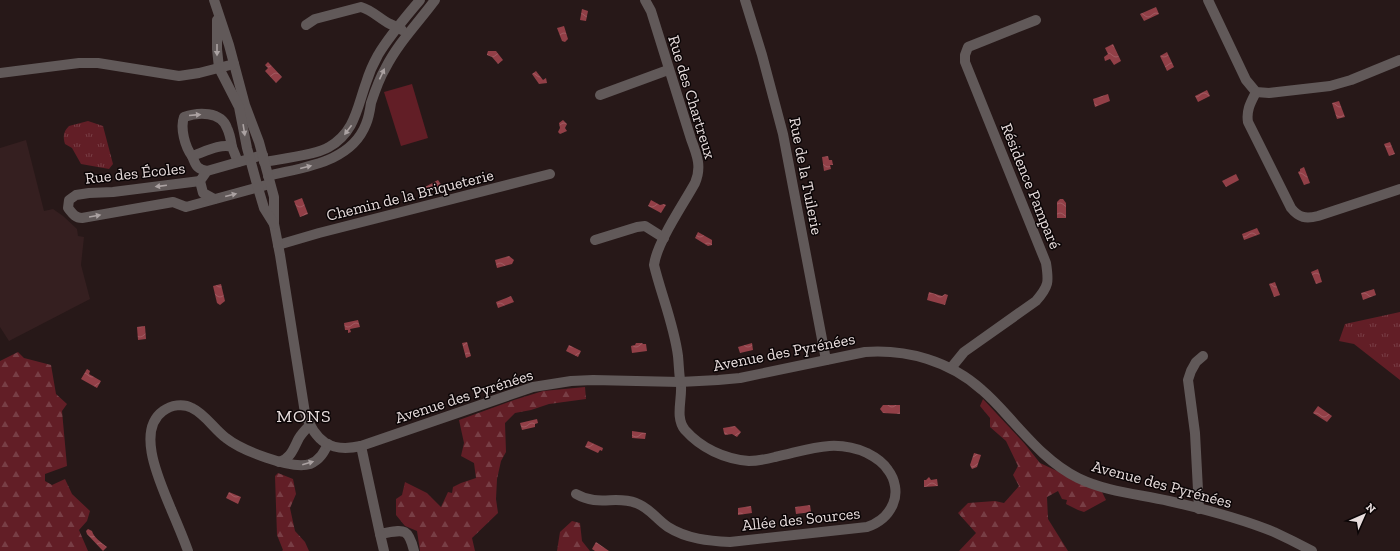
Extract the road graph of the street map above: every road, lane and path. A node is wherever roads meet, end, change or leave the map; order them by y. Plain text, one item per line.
1 (420, 0) edge
2 (436, 0) edge
3 (645, 0) edge
4 (745, 0) edge
5 (1208, 0) edge
6 (215, 2) edge
7 (1036, 20) dead end
8 (306, 25) dead end
9 (398, 26) junction
10 (407, 33) junction
11 (1400, 60) edge
12 (234, 64) junction
13 (220, 68) junction
14 (668, 70) junction
15 (0, 73) edge
16 (1256, 92) junction
17 (600, 95) dead end
18 (356, 116) junction
19 (367, 120) junction
20 (232, 147) junction
21 (325, 149) junction
22 (192, 156) junction
23 (263, 159) junction
24 (243, 160) junction
25 (329, 160) junction
26 (207, 171) junction
27 (550, 174) dead end
28 (269, 180) junction
29 (200, 181) junction
30 (253, 189) junction
31 (1400, 189) edge
32 (214, 199) junction
33 (274, 224) junction
34 (664, 238) junction
35 (595, 240) dead end
36 (278, 245) junction
37 (1203, 356) dead end
38 (826, 360) junction
39 (951, 368) junction
40 (680, 382) junction
41 (310, 425) junction
42 (328, 444) junction
43 (361, 446) junction
44 (279, 462) junction
45 (576, 494) dead end
46 (1199, 509) junction
47 (380, 534) junction
48 (188, 551) edge
49 (384, 551) edge
50 (414, 551) edge
51 (1312, 551) edge

1 - 9 street
2 - 10 street
3 - 14 street, Rue des Chartreux
4 - 38 street, Rue de la Tuilerie
5 - 16 street
6 - 12 street, Avenue des Pyrénées
6 -> 13 street, Avenue des Pyrénées
7 - 39 street, Résidence Pamparé
8 - 9 street
9 - 10 street
9 - 18 street
19 -> 10 street
11 - 16 street
12 - 13 street
12 - 23 street, Avenue des Pyrénées
13 - 15 street
13 -> 24 street, Avenue des Pyrénées
14 - 17 street
14 - 34 street, Rue des Chartreux
16 - 31 street
18 - 19 street
18 -> 21 street
19 - 25 street
20 - 22 street
22 -> 20 street
20 - 24 street
21 - 23 street
21 - 25 street
22 - 26 street
23 - 24 street
23 - 28 street, Avenue des Pyrénées
24 - 26 street
24 - 30 street, Avenue des Pyrénées
28 -> 25 street
26 - 29 street
27 - 36 street, Chemin de la Briqueterie
28 - 30 street
28 - 33 street, Avenue des Pyrénées
29 - 32 street
29 -> 32 street, Rue des Écoles
32 -> 30 street, Rue des Écoles
30 - 33 street, Avenue des Pyrénées
33 - 36 street, Avenue des Pyrénées
34 - 35 street
34 - 40 street, Rue des Chartreux
36 - 41 street, Avenue des Pyrénées
37 - 46 street
38 - 39 street, Avenue des Pyrénées
38 - 40 street, Avenue des Pyrénées
39 - 46 street, Avenue des Pyrénées
40 - 43 street, Avenue des Pyrénées
40 - 45 street, Allée des Sources
41 - 42 street, Avenue des Pyrénées
41 - 44 street
42 - 43 street, Avenue des Pyrénées
44 -> 42 street
43 - 47 street
44 - 48 street
46 - 51 street, Avenue des Pyrénées
47 - 49 street
47 - 50 street

